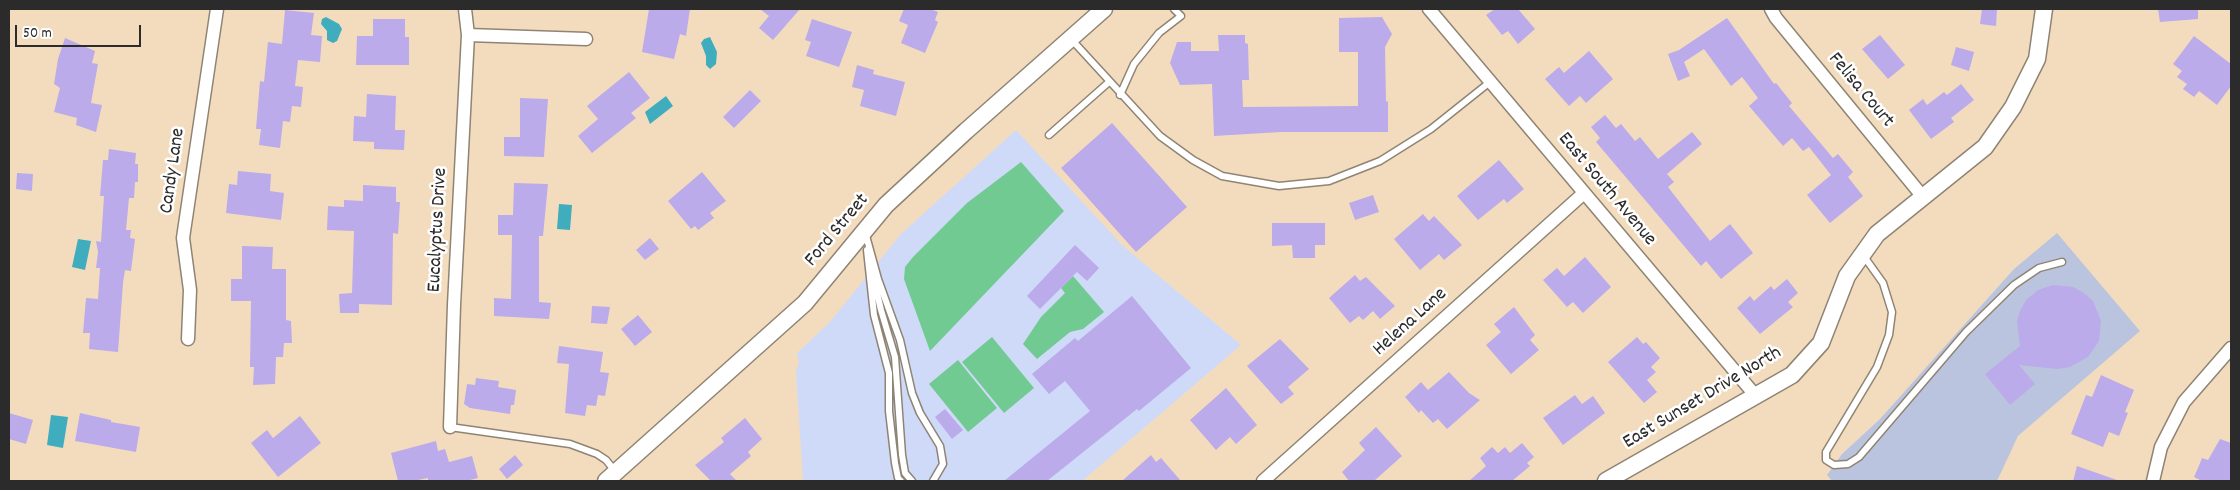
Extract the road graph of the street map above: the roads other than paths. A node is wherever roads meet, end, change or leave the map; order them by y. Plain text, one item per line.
1 (217, 9) edge
2 (466, 9) edge
3 (1104, 9) edge
4 (1174, 9) edge
5 (1428, 9) edge
6 (1771, 9) edge
7 (2044, 9) edge
8 (468, 35) junction
9 (586, 39) dead end
10 (1070, 39) junction
11 (1109, 82) junction
12 (1490, 82) junction
13 (1120, 95) junction
14 (1049, 135) dead end
15 (1584, 193) junction
16 (1923, 196) junction
17 (864, 231) junction
18 (1862, 254) junction
19 (2062, 262) dead end
20 (188, 339) dead end
21 (2231, 348) edge
22 (1755, 395) junction
23 (450, 427) joint
24 (939, 474) junction
25 (611, 477) edge
26 (901, 481) edge
27 (912, 481) edge
28 (927, 481) edge
29 (933, 481) edge
30 (1263, 481) edge
31 (1606, 481) edge
32 (2153, 481) edge

1 - 20 street, Candy Lane
2 - 8 street, Eucalyptus Drive
3 - 10 street, Ford Street
4 - 13 lane
5 - 12 street, East South Avenue
6 - 16 street, Felisa Court
7 - 16 street, East Sunset Drive North
8 - 9 street
8 - 23 street, Eucalyptus Drive
10 - 11 lane
10 - 17 street, Ford Street
11 - 13 lane
11 - 14 lane
12 - 13 lane
12 - 15 street, East South Avenue
15 - 22 street, East South Avenue
15 - 30 street, Helena Lane
16 - 18 street, East Sunset Drive North
17 - 24 lane
17 - 25 street, Ford Street
17 - 26 lane
17 - 27 lane
18 - 19 lane
18 - 22 street, East Sunset Drive North
21 - 32 street
22 - 31 street, East Sunset Drive North
23 - 25 lane
24 - 28 lane
24 - 29 lane

